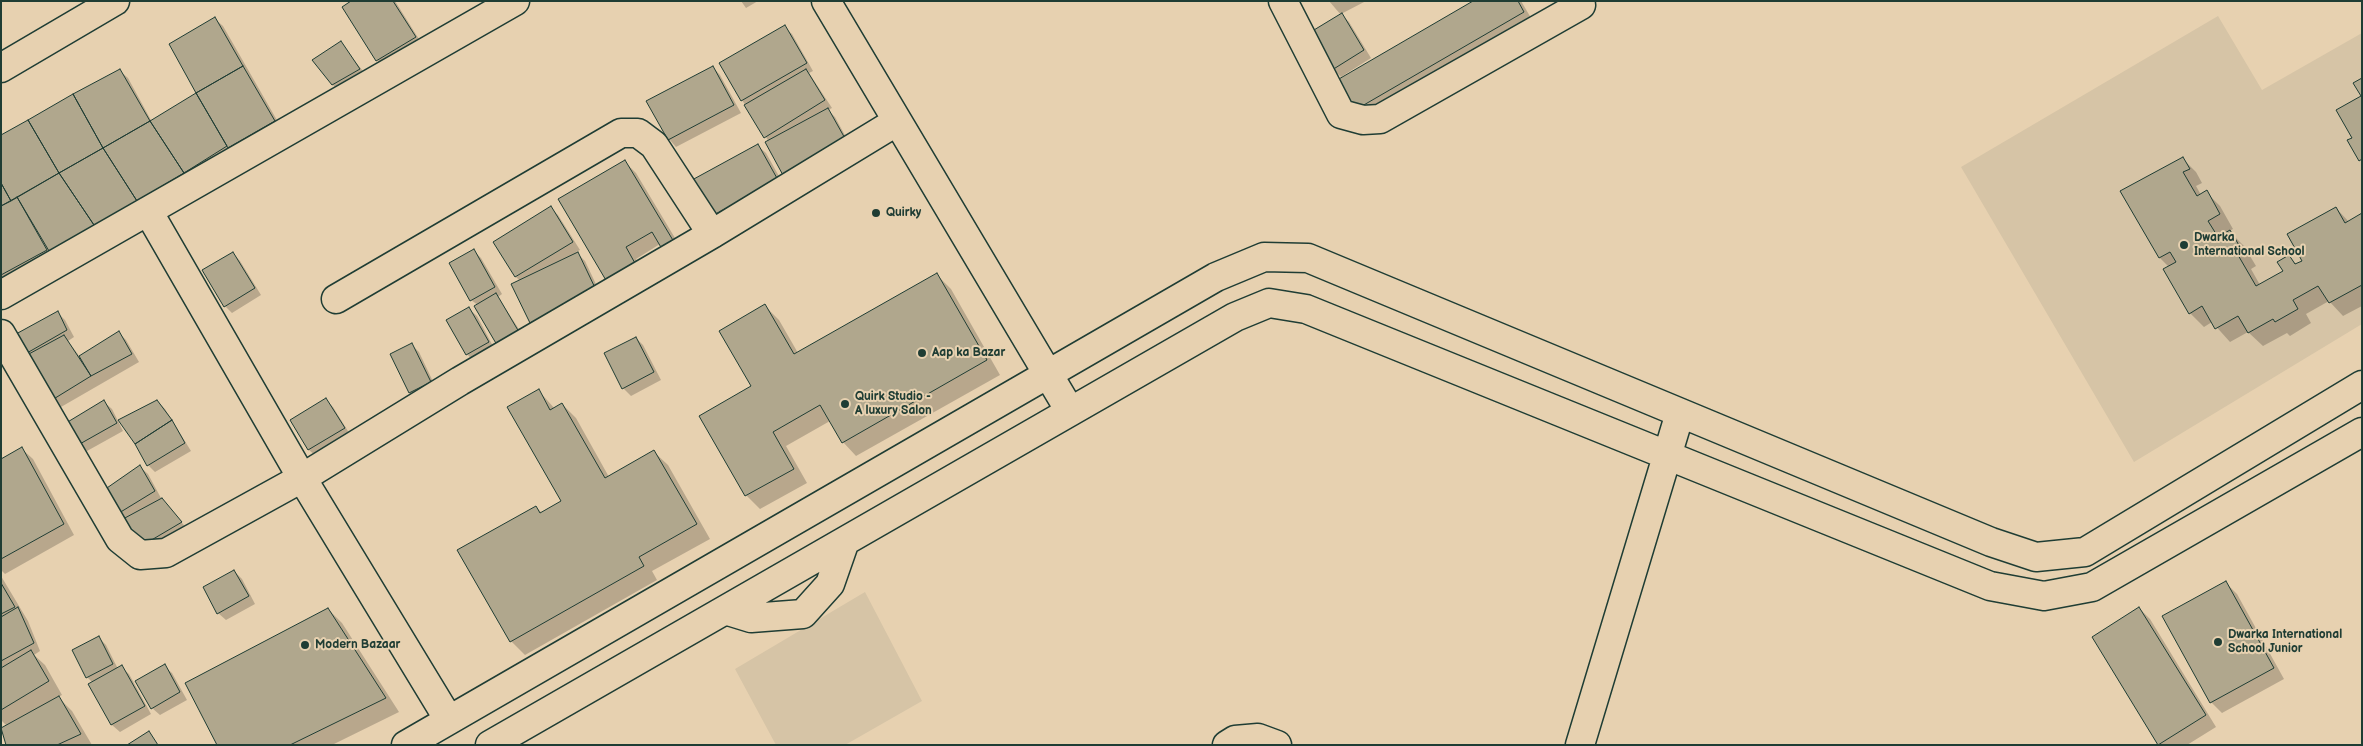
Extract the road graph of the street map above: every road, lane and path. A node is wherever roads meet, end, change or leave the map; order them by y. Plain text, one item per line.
1 (115, 1) edge
2 (515, 1) edge
3 (826, 1) edge
4 (1283, 1) edge
5 (1583, 2) edge
6 (1, 68) edge
7 (896, 122) junction
8 (148, 211) junction
9 (712, 234) junction
10 (1, 295) edge
11 (336, 300) dead end
12 (1, 334) edge
13 (1048, 374) junction
14 (2362, 385) edge
15 (1070, 412) junction
16 (1680, 413) junction
17 (2362, 432) edge
18 (1667, 455) junction
19 (302, 478) junction
20 (845, 541) junction
21 (725, 610) junction
22 (449, 720) junction
23 (526, 736) edge
24 (406, 745) edge
25 (490, 745) edge
26 (1227, 745) edge
27 (1277, 745) edge
28 (1580, 745) edge

1 - 6 street
2 - 8 street
3 - 7 street
4 - 5 street
7 - 9 street
7 - 13 street
8 - 10 street
8 - 19 street
9 - 11 street
9 - 19 street
12 - 19 street
13 - 15 street
13 - 16 street
13 - 22 street
14 - 16 street
15 - 18 street
15 - 20 street
16 - 18 street
17 - 18 street
18 - 28 street
19 - 22 street
20 - 21 street
20 - 21 street
21 - 23 street
22 - 24 street
23 - 25 street
26 - 27 street

